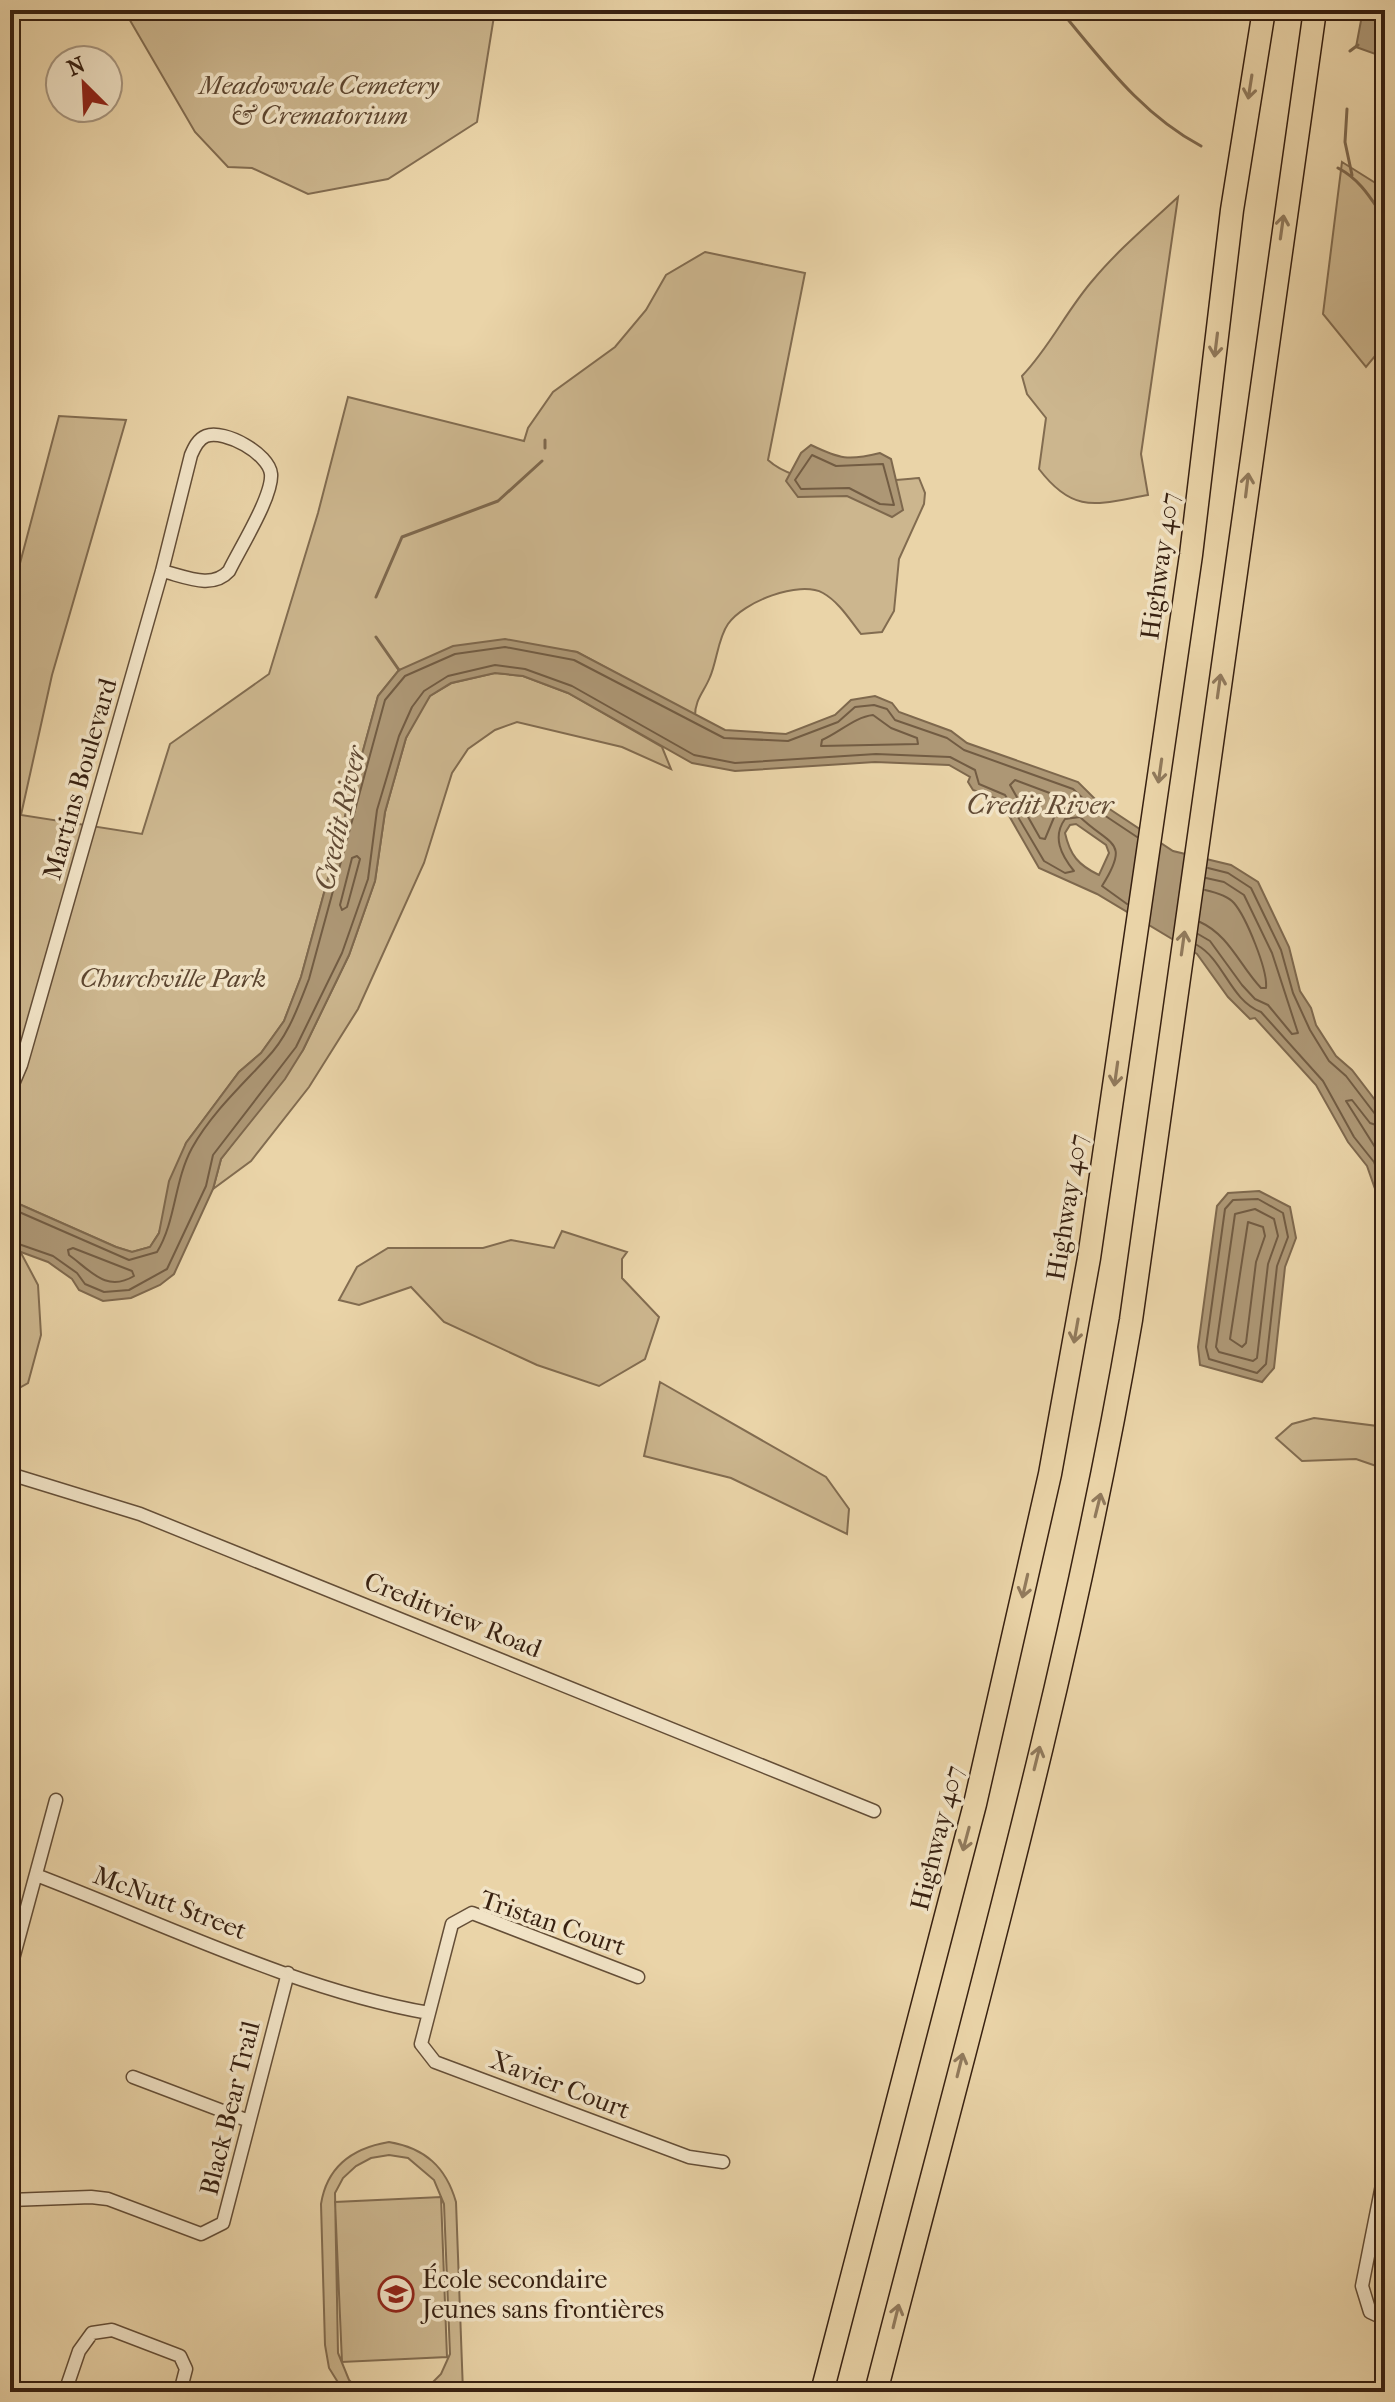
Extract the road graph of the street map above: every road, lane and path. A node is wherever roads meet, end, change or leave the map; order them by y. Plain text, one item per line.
1 (1264, 10) edge
2 (1315, 10) edge
3 (162, 571) junction
4 (10, 1091) edge
5 (10, 1474) edge
6 (56, 1800) dead end
7 (874, 1811) dead end
8 (36, 1875) junction
9 (10, 1970) edge
10 (288, 1973) junction
11 (638, 1977) dead end
12 (429, 2013) junction
13 (133, 2077) dead end
14 (249, 2121) junction
15 (723, 2162) dead end
16 (1385, 2170) edge
17 (10, 2200) edge
18 (1385, 2319) edge
19 (65, 2392) edge
20 (180, 2392) edge
21 (822, 2392) edge
22 (876, 2392) edge

1 -> 21 highway, Highway 407
22 -> 2 highway
3 - 3 street, Martins Boulevard
3 - 4 street, Martins Boulevard
5 - 7 street, Creditview Road
6 - 8 street
8 - 9 street
8 - 10 street, McNutt Street
10 - 12 street, McNutt Street
10 - 14 street, Black Bear Trail
11 - 12 street, Tristan Court
12 - 15 street, Xavier Court
13 - 14 street
14 - 17 street, Black Bear Trail
16 - 18 street
19 - 20 street

